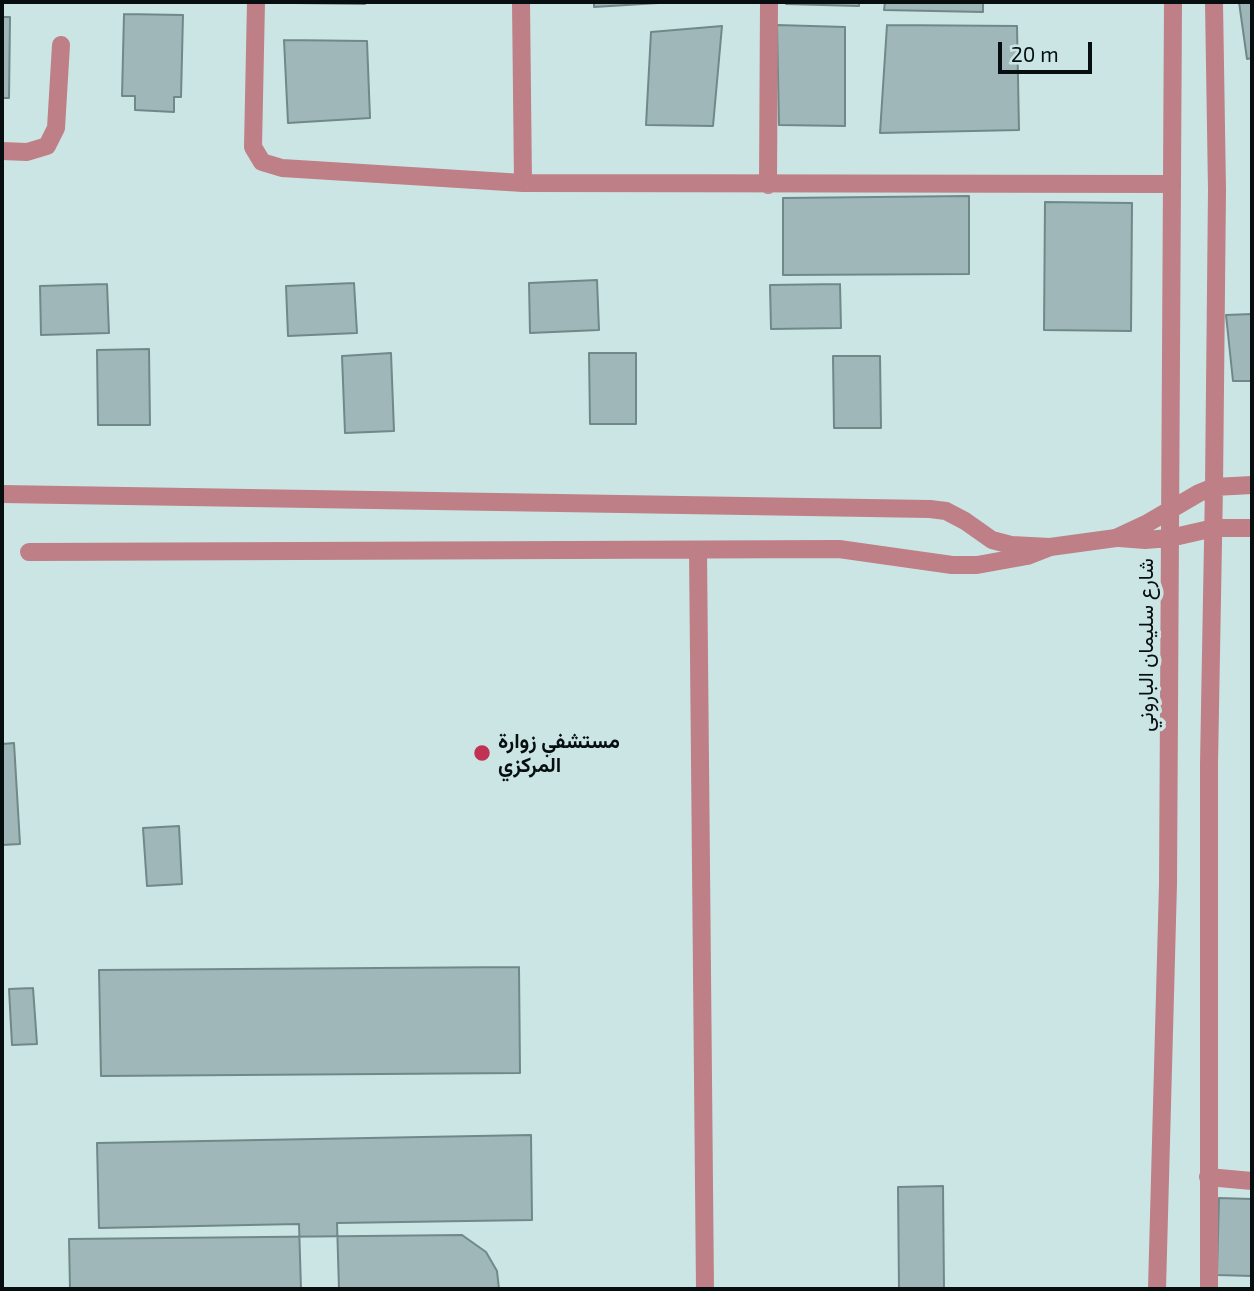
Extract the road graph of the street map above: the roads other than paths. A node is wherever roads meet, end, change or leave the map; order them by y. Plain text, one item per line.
1 (256, 2) edge
2 (521, 2) edge
3 (769, 2) edge
4 (1172, 2) edge
5 (1214, 2) edge
6 (61, 45) dead end
7 (2, 151) edge
8 (523, 183) junction
9 (1172, 184) junction
10 (768, 185) junction
11 (1252, 485) edge
12 (1214, 487) junction
13 (2, 495) edge
14 (1170, 511) junction
15 (1214, 528) junction
16 (1252, 528) edge
17 (1116, 538) junction
18 (1170, 538) junction
19 (1050, 547) junction
20 (698, 550) junction
21 (29, 552) dead end
22 (1208, 1177) junction
23 (1252, 1181) edge
24 (705, 1289) edge
25 (1157, 1289) edge
26 (1209, 1289) edge

1 - 8 street
2 - 8 street
3 - 10 street
4 - 9 street, شارع سليمان الباروني
5 - 12 street
6 - 7 street
8 - 10 street
9 - 10 street
9 - 14 street, شارع سليمان الباروني
11 - 12 street
12 - 14 street
12 - 15 street
13 - 19 street
14 - 17 street
14 - 18 street, شارع سليمان الباروني
15 - 16 street
15 - 18 street
15 - 22 street
17 - 18 street
17 - 19 street
18 - 25 street, شارع سليمان الباروني
19 - 20 street
20 - 21 street
20 - 24 street
22 - 23 street
22 - 26 street

